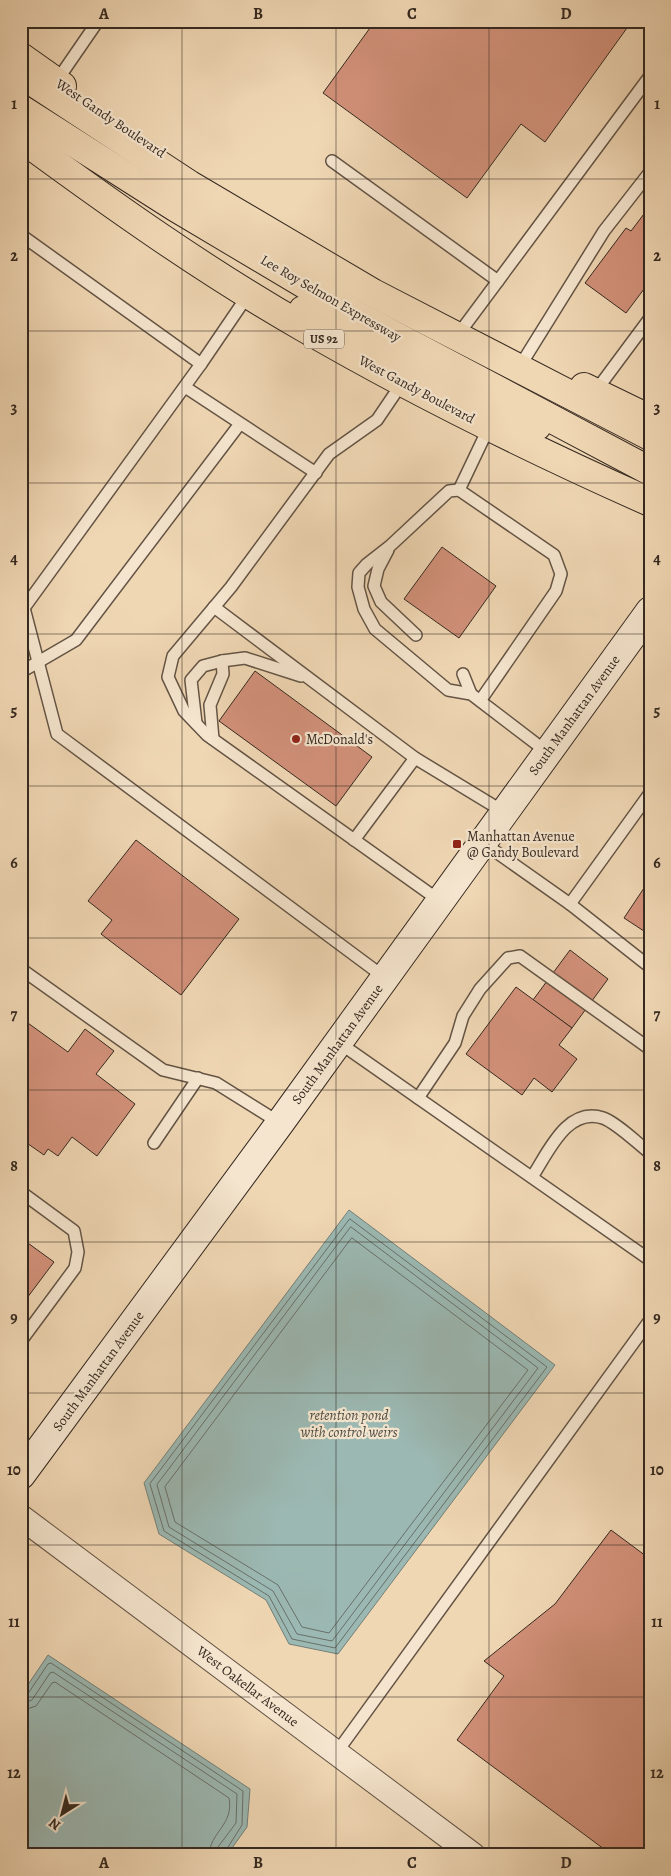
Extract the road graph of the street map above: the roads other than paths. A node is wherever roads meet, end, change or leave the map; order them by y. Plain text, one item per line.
1 (98, 21) edge
2 (21, 57) edge
3 (21, 74) edge
4 (650, 76) edge
5 (56, 82) junction
6 (21, 109) edge
7 (28, 143) edge
8 (332, 161) dead end
9 (650, 172) edge
10 (21, 235) edge
11 (498, 280) junction
12 (249, 294) junction
13 (650, 318) edge
14 (463, 328) junction
15 (525, 358) junction
16 (201, 364) junction
17 (402, 383) junction
18 (185, 387) junction
19 (595, 392) junction
20 (650, 419) edge
21 (239, 425) junction
22 (489, 427) junction
23 (650, 436) edge
24 (650, 471) edge
25 (316, 474) junction
26 (650, 479) edge
27 (459, 490) junction
28 (650, 502) edge
29 (390, 546) junction
30 (23, 607) edge
31 (214, 607) junction
32 (650, 611) edge
33 (416, 635) dead end
34 (38, 661) junction
35 (222, 661) junction
36 (21, 672) edge
37 (463, 674) dead end
38 (310, 679) junction
39 (475, 698) junction
40 (196, 724) junction
41 (213, 739) junction
42 (547, 752) junction
43 (415, 758) junction
44 (650, 793) edge
45 (504, 812) junction
46 (354, 840) junction
47 (482, 842) junction
48 (440, 901) junction
49 (570, 904) junction
50 (650, 966) edge
51 (21, 968) edge
52 (384, 977) junction
53 (338, 1042) junction
54 (650, 1049) edge
55 (198, 1078) junction
56 (418, 1098) junction
57 (280, 1123) junction
58 (154, 1143) dead end
59 (650, 1153) edge
60 (532, 1178) junction
61 (21, 1192) edge
62 (650, 1260) edge
63 (650, 1320) edge
64 (21, 1341) edge
65 (21, 1475) edge
66 (21, 1517) edge
67 (337, 1752) junction
68 (473, 1855) edge

1 - 5 lane
2 - 5 main road, West Gandy Boulevard
3 - 23 main road, Lee Roy Selmon Expressway
4 - 11 lane
5 - 14 main road, West Gandy Boulevard
6 - 24 main road, Lee Roy Selmon Expressway
7 - 12 main road, West Gandy Boulevard / US 92
7 - 26 main road
8 - 11 lane
9 - 15 lane
10 - 16 lane
11 - 14 lane
12 - 16 lane
12 - 17 main road, West Gandy Boulevard / US 92
13 - 19 lane
14 - 15 main road, West Gandy Boulevard
15 - 19 main road, West Gandy Boulevard
16 - 18 lane
17 - 22 main road, West Gandy Boulevard / US 92
17 - 25 lane
18 - 21 lane
18 - 30 lane
19 - 20 main road, West Gandy Boulevard
21 - 25 lane
21 - 34 lane
22 - 27 lane
22 - 28 main road, West Gandy Boulevard / US 92
25 - 31 lane
27 - 29 lane
27 - 39 lane
29 - 33 lane
29 - 39 lane
30 - 34 lane
31 - 38 lane
31 - 40 lane
32 - 42 main road, South Manhattan Avenue
34 - 36 lane
34 - 52 lane
35 - 38 lane
35 - 40 lane
35 - 41 lane
37 - 39 lane
38 - 43 lane
39 - 42 lane
40 - 41 lane
41 - 46 lane
42 - 45 main road, South Manhattan Avenue
43 - 45 lane
43 - 46 lane
44 - 49 lane
45 - 47 main road, South Manhattan Avenue
46 - 48 lane
47 - 48 main road, South Manhattan Avenue
47 - 49 lane
48 - 52 main road, South Manhattan Avenue
49 - 50 lane
51 - 55 lane
52 - 53 main road, South Manhattan Avenue
53 - 56 lane
53 - 57 main road, South Manhattan Avenue
54 - 56 lane
55 - 57 lane
55 - 58 lane
56 - 60 lane
57 - 65 main road, South Manhattan Avenue
59 - 60 lane
60 - 62 lane
61 - 64 lane
63 - 67 lane
66 - 67 street, West Oakellar Avenue
67 - 68 street, West Oakellar Avenue

